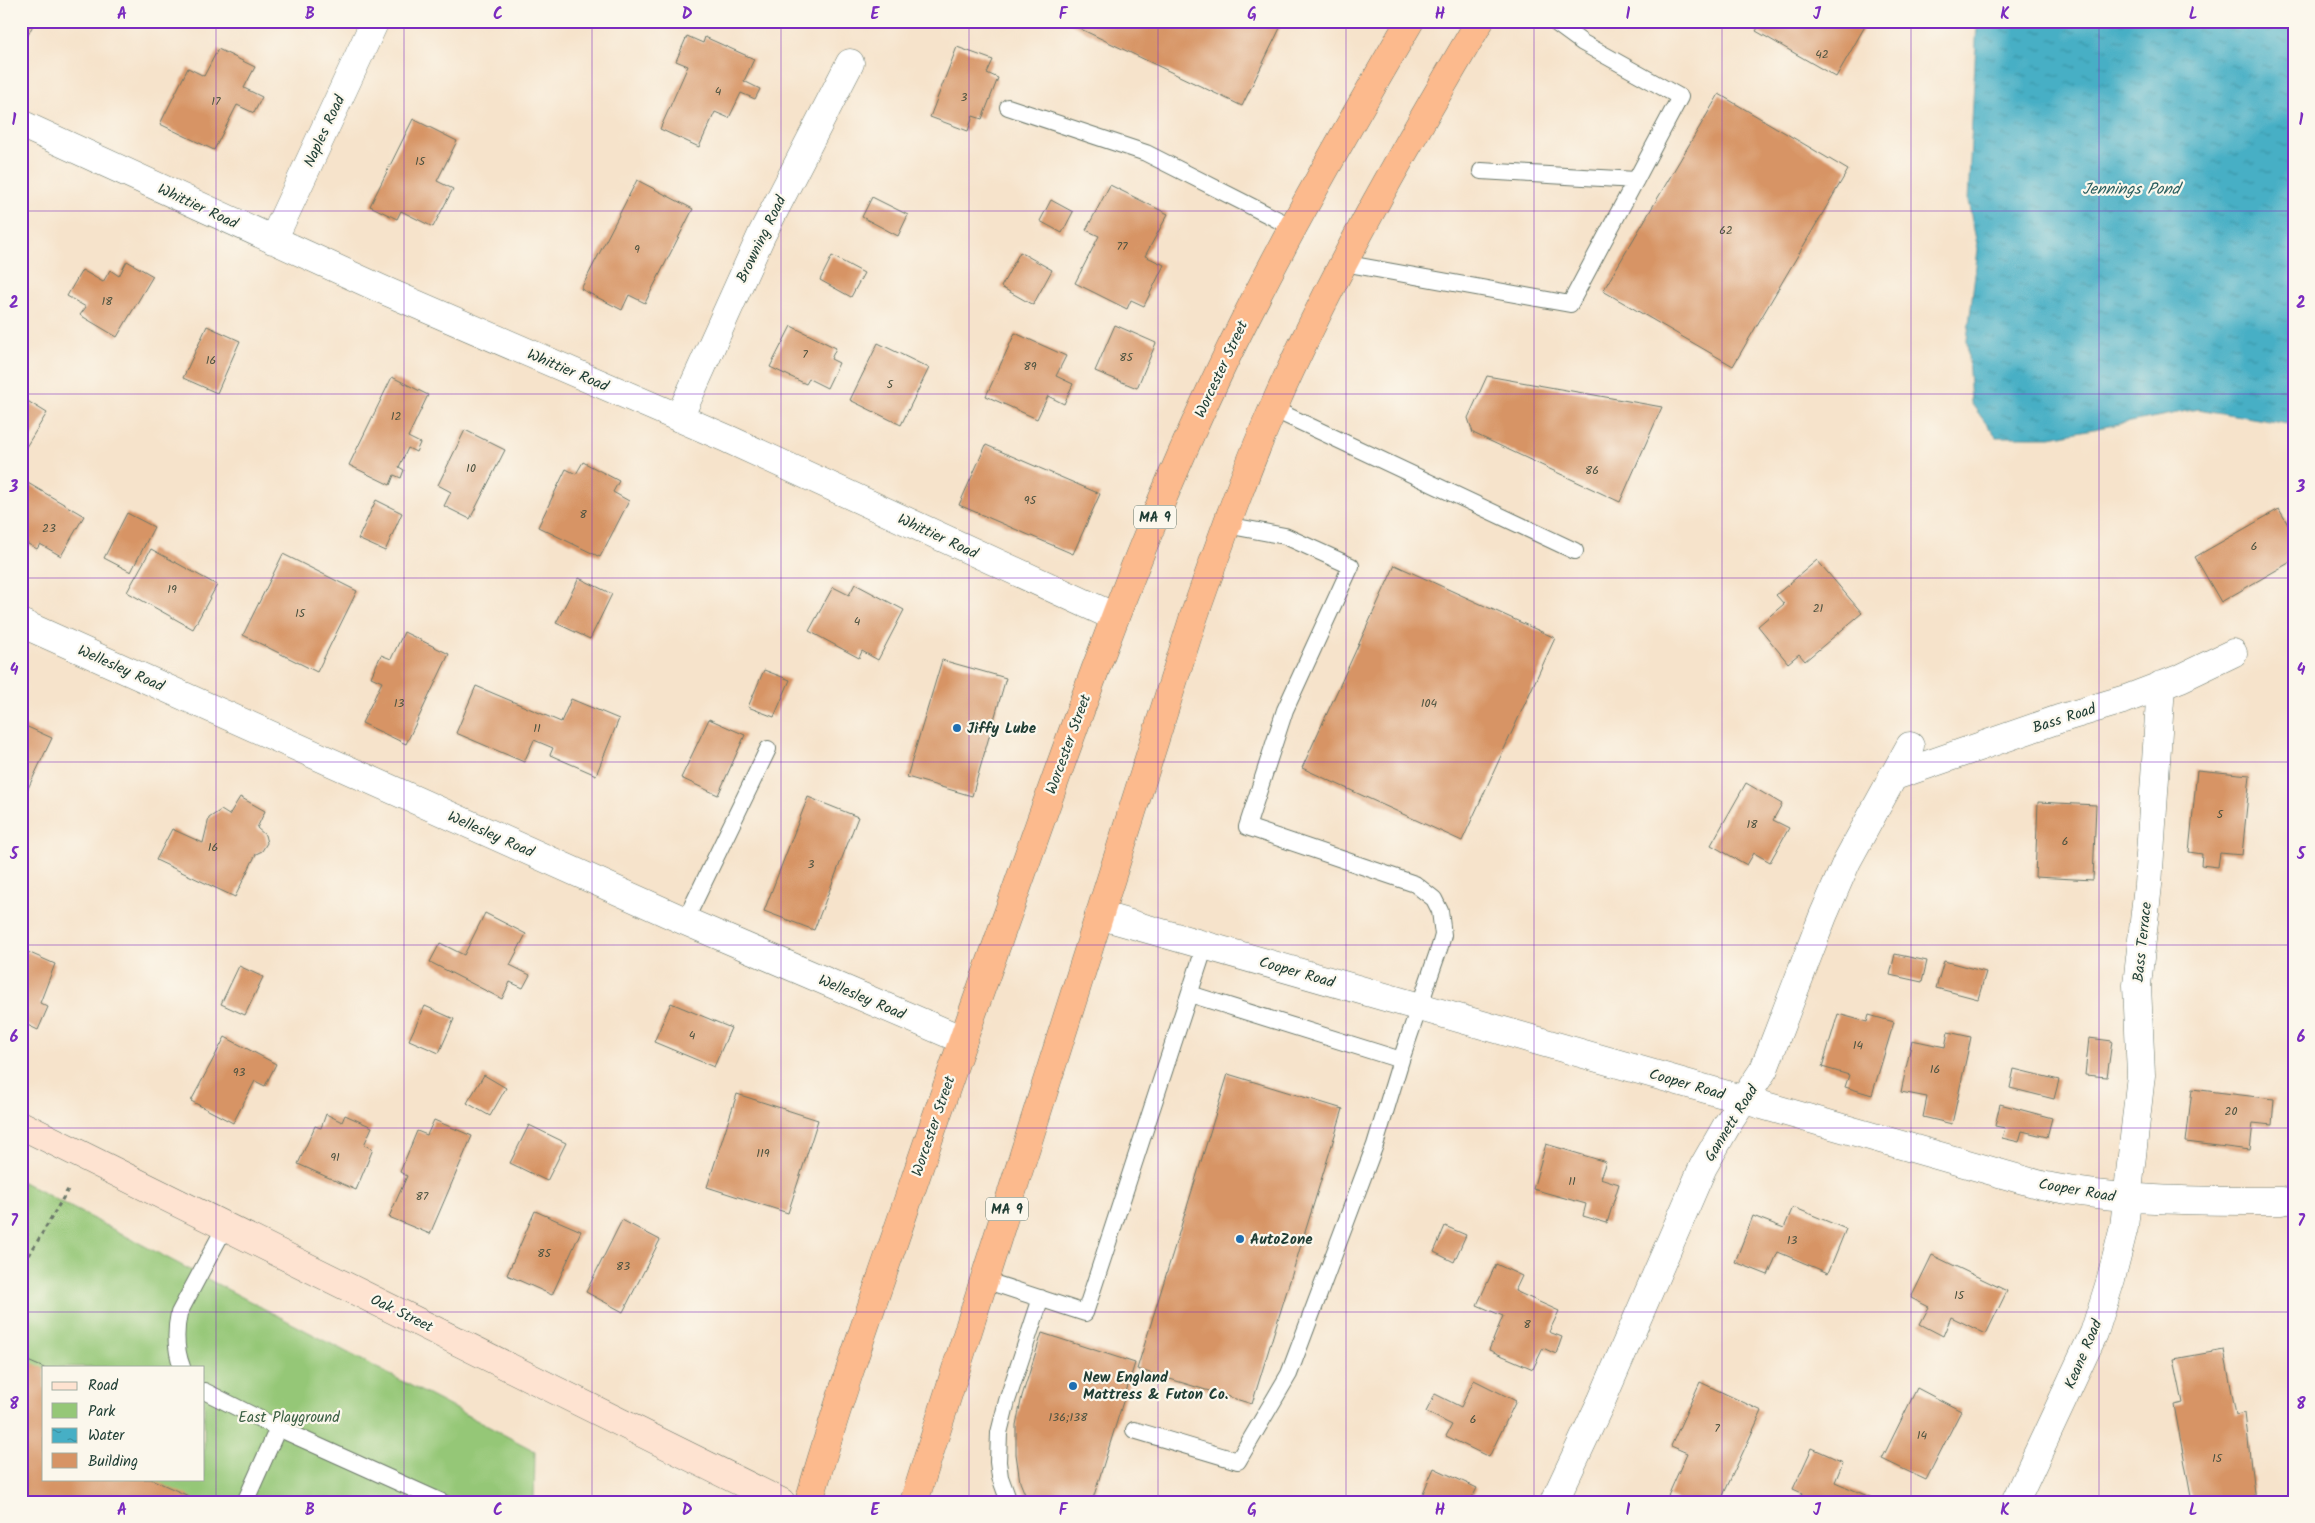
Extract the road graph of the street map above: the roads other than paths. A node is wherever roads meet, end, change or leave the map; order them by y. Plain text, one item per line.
1 (375, 21) edge
2 (1410, 21) edge
3 (1480, 21) edge
4 (1554, 21) edge
5 (850, 63) dead end
6 (1008, 107) dead end
7 (21, 124) edge
8 (1481, 170) dead end
9 (1636, 180) junction
10 (1292, 227) junction
11 (273, 240) junction
12 (1343, 263) junction
13 (1272, 409) junction
14 (679, 418) junction
15 (1226, 525) junction
16 (1575, 551) dead end
17 (1115, 617) junction
18 (21, 623) edge
19 (2233, 653) dead end
20 (2161, 685) junction
21 (1910, 746) dead end
22 (768, 749) dead end
23 (1892, 776) junction
24 (1099, 915) junction
25 (685, 921) junction
26 (1206, 946) junction
27 (1190, 994) junction
28 (1419, 1007) junction
29 (963, 1040) junction
30 (1401, 1060) junction
31 (1744, 1100) junction
32 (21, 1125) edge
33 (2128, 1198) junction
34 (2282, 1201) dead end
35 (226, 1225) junction
36 (984, 1280) junction
37 (1041, 1298) junction
38 (182, 1366) edge
39 (205, 1392) edge
40 (278, 1428) junction
41 (1134, 1430) dead end
42 (245, 1502) edge
43 (442, 1502) edge
44 (781, 1502) edge
45 (809, 1502) edge
46 (914, 1502) edge
47 (1009, 1502) edge
48 (1554, 1502) edge
49 (2016, 1502) edge

1 - 11 street, Naples Road
2 - 10 highway, Worcester Street / MA 9
3 - 12 highway, MA 9
4 - 9 lane
5 - 14 street, Browning Road
6 - 10 lane
7 - 11 street, Whittier Road
8 - 9 lane
9 - 12 lane
10 - 17 highway, Worcester Street / MA 9
11 - 14 street, Whittier Road
12 - 13 highway, MA 9
13 - 15 highway, MA 9
13 - 16 lane
14 - 17 street, Whittier Road
15 - 24 highway, MA 9
15 - 28 lane
17 - 29 highway, Worcester Street / MA 9
18 - 25 street, Wellesley Road
19 - 20 street, Bass Road
20 - 23 street, Bass Road
20 - 33 street, Bass Terrace
21 - 23 street, Gannett Road
22 - 25 lane
23 - 31 street, Gannett Road
24 - 26 street, Cooper Road
24 - 36 highway, MA 9
25 - 29 street, Wellesley Road
26 - 27 lane
26 - 28 street, Cooper Road
27 - 30 lane
27 - 37 lane
28 - 30 lane
28 - 31 street, Cooper Road
29 - 45 highway, Worcester Street / MA 9
30 - 41 lane
31 - 33 street, Cooper Road
31 - 48 street, Gannett Road
32 - 35 main road, Oak Street
33 - 34 street, Cooper Road
33 - 49 street, Keane Road
35 - 38 lane
35 - 44 main road, Oak Street
36 - 37 lane
36 - 46 highway, MA 9
37 - 47 lane
39 - 40 lane
40 - 42 lane
40 - 43 lane

